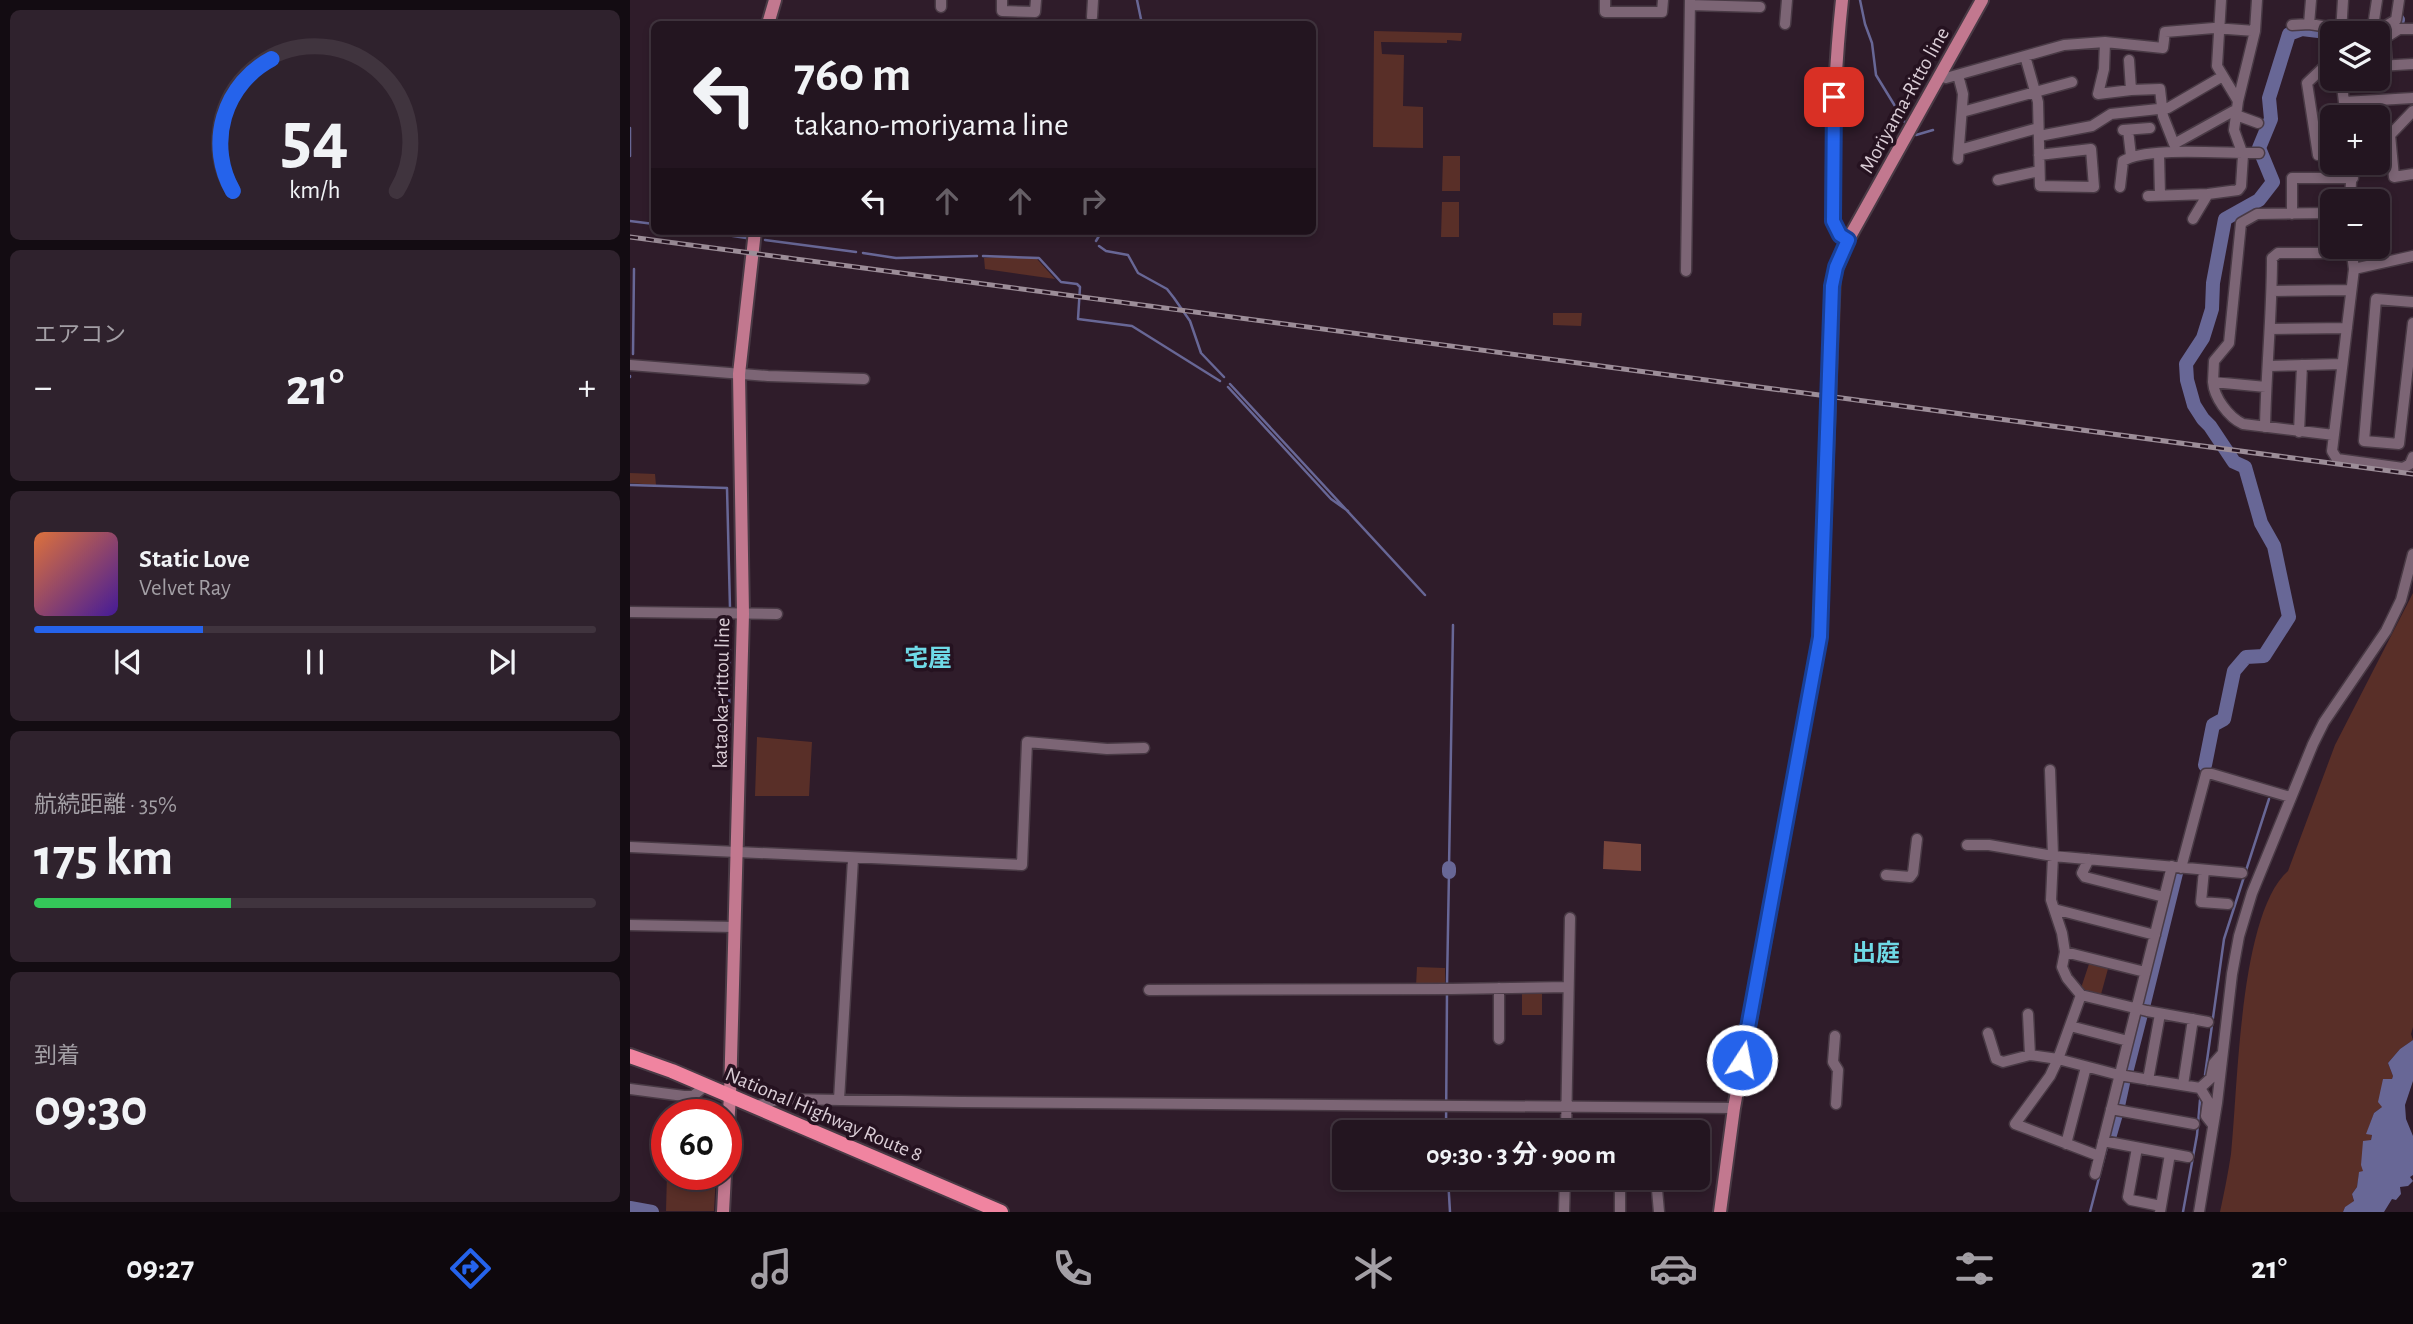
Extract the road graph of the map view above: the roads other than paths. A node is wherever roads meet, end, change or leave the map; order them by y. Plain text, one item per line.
1 (775, 0) edge
2 (1002, 0) edge
3 (1036, 0) edge
4 (1093, 0) edge
5 (1605, 0) edge
6 (1663, 0) edge
7 (1787, 0) edge
8 (1842, 0) edge
9 (1982, 0) edge
10 (2221, 0) edge
11 (2257, 0) edge
12 (2311, 0) edge
13 (2343, 0) edge
14 (2377, 0) edge
15 (2399, 0) edge
16 (1690, 2) edge
17 (1760, 7) dead end
18 (1092, 17) dead end
19 (769, 21) edge
20 (2342, 21) edge
21 (2376, 21) edge
22 (1785, 24) dead end
23 (2309, 24) junction
24 (2390, 24) edge
25 (2292, 25) dead end
26 (2320, 26) edge
27 (2219, 29) junction
28 (2413, 29) edge
29 (2255, 31) junction
30 (2390, 31) edge
31 (2105, 42) junction
32 (2025, 56) junction
33 (2129, 60) dead end
34 (2413, 64) edge
35 (2390, 65) edge
36 (2320, 71) edge
37 (1958, 75) junction
38 (1940, 76) junction
39 (2222, 76) junction
40 (2073, 82) dead end
41 (2131, 90) junction
42 (2343, 91) edge
43 (2035, 92) junction
44 (2413, 98) edge
45 (2344, 102) junction
46 (2344, 105) edge
47 (2237, 108) junction
48 (2162, 109) junction
49 (2413, 111) edge
50 (1962, 112) junction
51 (2258, 123) dead end
52 (2150, 128) dead end
53 (2038, 132) junction
54 (2390, 135) joint
55 (2242, 153) junction
56 (2259, 153) dead end
57 (2158, 154) junction
58 (2039, 155) junction
59 (2320, 155) edge
60 (2131, 156) junction
61 (2039, 171) junction
62 (2413, 174) edge
63 (2353, 175) edge
64 (2353, 178) junction
65 (1998, 180) dead end
66 (2120, 187) dead end
67 (2352, 189) edge
68 (2208, 194) junction
69 (2160, 195) junction
70 (2148, 196) dead end
71 (2320, 213) edge
72 (2292, 214) junction
73 (2193, 219) dead end
74 (755, 235) edge
75 (1848, 240) junction
76 (2320, 251) edge
77 (2413, 256) edge
78 (2352, 259) edge
79 (2354, 269) junction
80 (1686, 271) dead end
81 (2351, 290) junction
82 (2272, 291) junction
83 (2413, 302) edge
84 (2413, 323) edge
85 (2347, 328) junction
86 (2270, 329) junction
87 (2412, 341) edge
88 (2342, 364) junction
89 (630, 365) edge
90 (2302, 365) junction
91 (2269, 366) junction
92 (739, 374) junction
93 (864, 379) dead end
94 (2213, 382) junction
95 (2266, 387) junction
96 (2265, 427) junction
97 (2299, 432) junction
98 (2334, 435) junction
99 (2413, 457) edge
100 (2413, 554) edge
101 (630, 612) edge
102 (743, 614) junction
103 (777, 614) dead end
104 (1144, 748) dead end
105 (2050, 770) dead end
106 (2290, 797) junction
107 (1917, 839) dead end
108 (1967, 845) dead end
109 (630, 847) edge
110 (737, 851) junction
111 (2053, 856) junction
112 (853, 859) junction
113 (2088, 859) junction
114 (2177, 867) junction
115 (2204, 870) junction
116 (2242, 873) dead end
117 (1885, 875) dead end
118 (2165, 897) junction
119 (2228, 904) dead end
120 (2053, 909) junction
121 (1570, 918) dead end
122 (630, 925) edge
123 (735, 927) junction
124 (2155, 935) junction
125 (2065, 952) junction
126 (2145, 972) junction
127 (1568, 987) junction
128 (1499, 988) junction
129 (1149, 990) dead end
130 (2081, 995) junction
131 (2136, 1009) junction
132 (2028, 1014) dead end
133 (2160, 1014) junction
134 (2193, 1019) junction
135 (2208, 1022) dead end
136 (2070, 1026) junction
137 (1988, 1033) dead end
138 (1835, 1035) dead end
139 (1499, 1039) dead end
140 (2128, 1041) junction
141 (2223, 1054) junction
142 (2030, 1055) junction
143 (630, 1056) edge
144 (2058, 1059) junction
145 (2086, 1067) junction
146 (2119, 1075) junction
147 (2148, 1080) junction
148 (2183, 1085) junction
149 (705, 1086) junction
150 (630, 1088) edge
151 (2200, 1088) junction
152 (730, 1096) junction
153 (730, 1099) edge
154 (839, 1100) junction
155 (1836, 1104) dead end
156 (753, 1106) junction
157 (1566, 1107) junction
158 (1734, 1108) junction
159 (2110, 1109) junction
160 (1566, 1120) edge
161 (2194, 1124) dead end
162 (2213, 1125) junction
163 (2103, 1141) junction
164 (2066, 1144) junction
165 (2137, 1148) junction
166 (2171, 1154) junction
167 (2099, 1156) junction
168 (2188, 1157) dead end
169 (2095, 1174) dead end
170 (724, 1190) edge
171 (1565, 1190) edge
172 (1620, 1190) edge
173 (1657, 1190) edge
174 (2160, 1209) edge
175 (723, 1212) edge
176 (1001, 1212) edge
177 (1564, 1212) edge
178 (1620, 1212) edge
179 (1659, 1212) edge
180 (1720, 1212) edge
181 (2199, 1212) edge

1 - 19 main road
2 - 3 street
4 - 18 street
5 - 6 street
7 - 22 street
8 - 75 main road
9 - 38 main road, Moriyama-Ritto line
10 - 27 street
11 - 29 street
12 - 23 street
13 - 20 street
14 - 21 street
15 - 24 street
16 - 17 street
16 - 80 street
23 - 25 street
23 - 26 street
27 - 29 street
27 - 31 street
27 - 39 street
28 - 30 street
29 - 47 street
31 - 32 street
31 - 41 street
32 - 37 street
32 - 43 street
33 - 41 street
34 - 35 street
36 - 59 street
37 - 38 street
37 - 50 street
38 - 75 main road, Moriyama-Ritto line
39 - 47 street
39 - 48 street
40 - 43 street
41 - 48 street
42 - 45 street
43 - 50 street
43 - 53 street
44 - 45 street
45 - 46 street
47 - 48 street
47 - 51 street
47 - 55 street
48 - 53 street
49 - 54 street
50 - 53 street
52 - 60 street
53 - 58 street
54 - 62 street
55 - 56 street
55 - 57 street
55 - 68 street
57 - 60 street
57 - 69 street
58 - 61 street
58 - 61 street
60 - 66 street
61 - 65 street
63 - 64 street
64 - 67 street
64 - 72 street
68 - 69 street
68 - 73 street
69 - 70 street
71 - 72 street
72 - 94 street
74 - 92 main road, kataoka-rittou line
75 - 158 main road, Moriyama-Ritto line
76 - 82 street
77 - 79 street
78 - 79 street
79 - 81 street
81 - 82 street
81 - 85 street
82 - 86 street
83 - 87 street
84 - 87 street
85 - 86 street
85 - 88 street
86 - 91 street
88 - 90 street
88 - 98 street
89 - 92 street
90 - 91 street
90 - 97 street
91 - 95 street
92 - 93 street
92 - 102 main road, kataoka-rittou line
94 - 95 street
94 - 96 street
95 - 96 street
96 - 97 street
97 - 98 street
98 - 99 street
100 - 106 street
101 - 102 street
102 - 103 street
102 - 110 main road, kataoka-rittou line
104 - 112 street
105 - 111 street
106 - 114 street
106 - 141 street
107 - 117 street
108 - 111 street
109 - 110 street
110 - 112 street
110 - 123 main road, kataoka-rittou line
111 - 113 street
111 - 120 street
112 - 154 street
113 - 114 street
113 - 118 street
114 - 115 street
114 - 118 street
115 - 116 street
115 - 119 street
118 - 124 street
120 - 124 street
120 - 125 street
121 - 127 street
122 - 123 street
123 - 152 main road, kataoka-rittou line
124 - 126 street
125 - 126 street
125 - 130 street
126 - 131 street
127 - 128 street
127 - 157 street
128 - 129 street
128 - 139 street
130 - 131 street
130 - 136 street
131 - 133 street
131 - 140 street
132 - 142 street
133 - 134 street
133 - 147 street
134 - 135 street
134 - 148 street
136 - 140 street
136 - 144 street
137 - 142 street
138 - 155 street
140 - 146 street
141 - 151 street
141 - 162 street
142 - 144 street
143 - 149 highway, National Highway Route 8
144 - 145 street
144 - 164 street
145 - 146 street
145 - 164 street
146 - 147 street
146 - 159 street
147 - 148 street
148 - 151 street
149 - 150 street
149 - 152 highway, National Highway Route 8
151 - 162 street
152 - 153 main road, kataoka-rittou line
152 - 156 highway, National Highway Route 8
154 - 156 street
154 - 157 street
156 - 176 highway, National Highway Route 8
157 - 158 street
157 - 160 street
158 - 180 main road, Moriyama-Ritto line
159 - 161 street
159 - 163 street
162 - 181 street
163 - 165 street
163 - 167 street
164 - 167 street
165 - 166 street
165 - 174 street
166 - 168 street
166 - 174 street
167 - 169 street
170 - 175 main road
171 - 177 street
172 - 178 street
173 - 179 street

